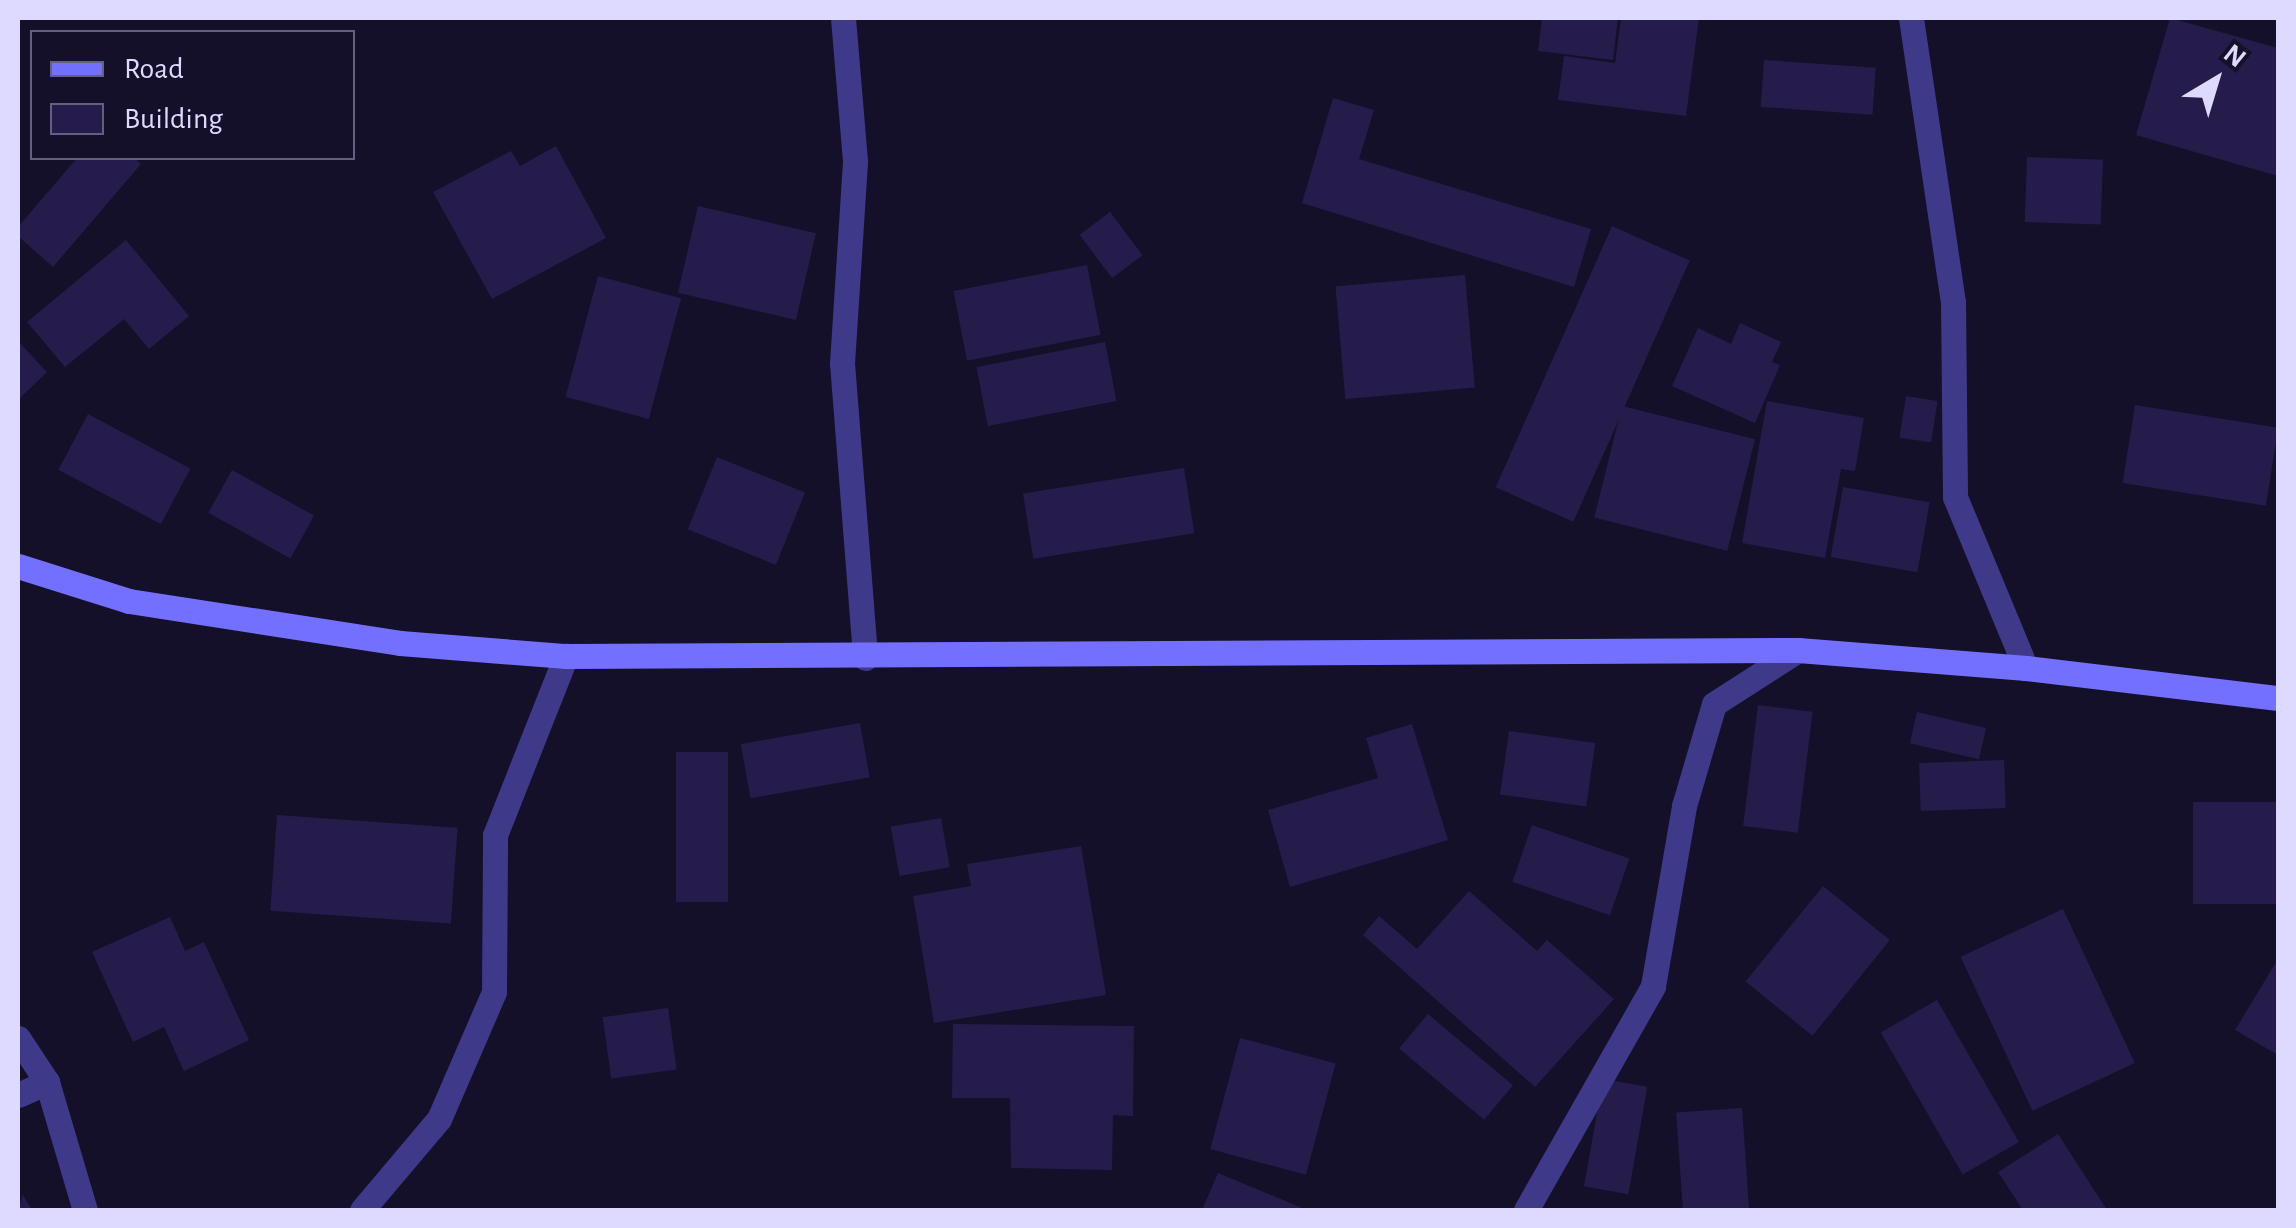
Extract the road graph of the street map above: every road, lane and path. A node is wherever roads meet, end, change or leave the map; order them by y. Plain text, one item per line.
1 (842, 18) edge
2 (1911, 18) edge
3 (18, 566) edge
4 (1798, 650) junction
5 (566, 656) junction
6 (865, 658) junction
7 (2026, 668) junction
8 (2278, 698) edge
9 (18, 1038) edge
10 (47, 1082) junction
11 (18, 1095) edge
12 (85, 1210) edge
13 (362, 1210) edge
14 (1526, 1210) edge

1 - 6 street
2 - 7 street
3 - 5 main road
4 - 6 main road
4 - 7 main road
4 - 14 street
5 - 6 main road
5 - 13 street
7 - 8 main road
9 - 10 street
10 - 11 street
10 - 12 street

